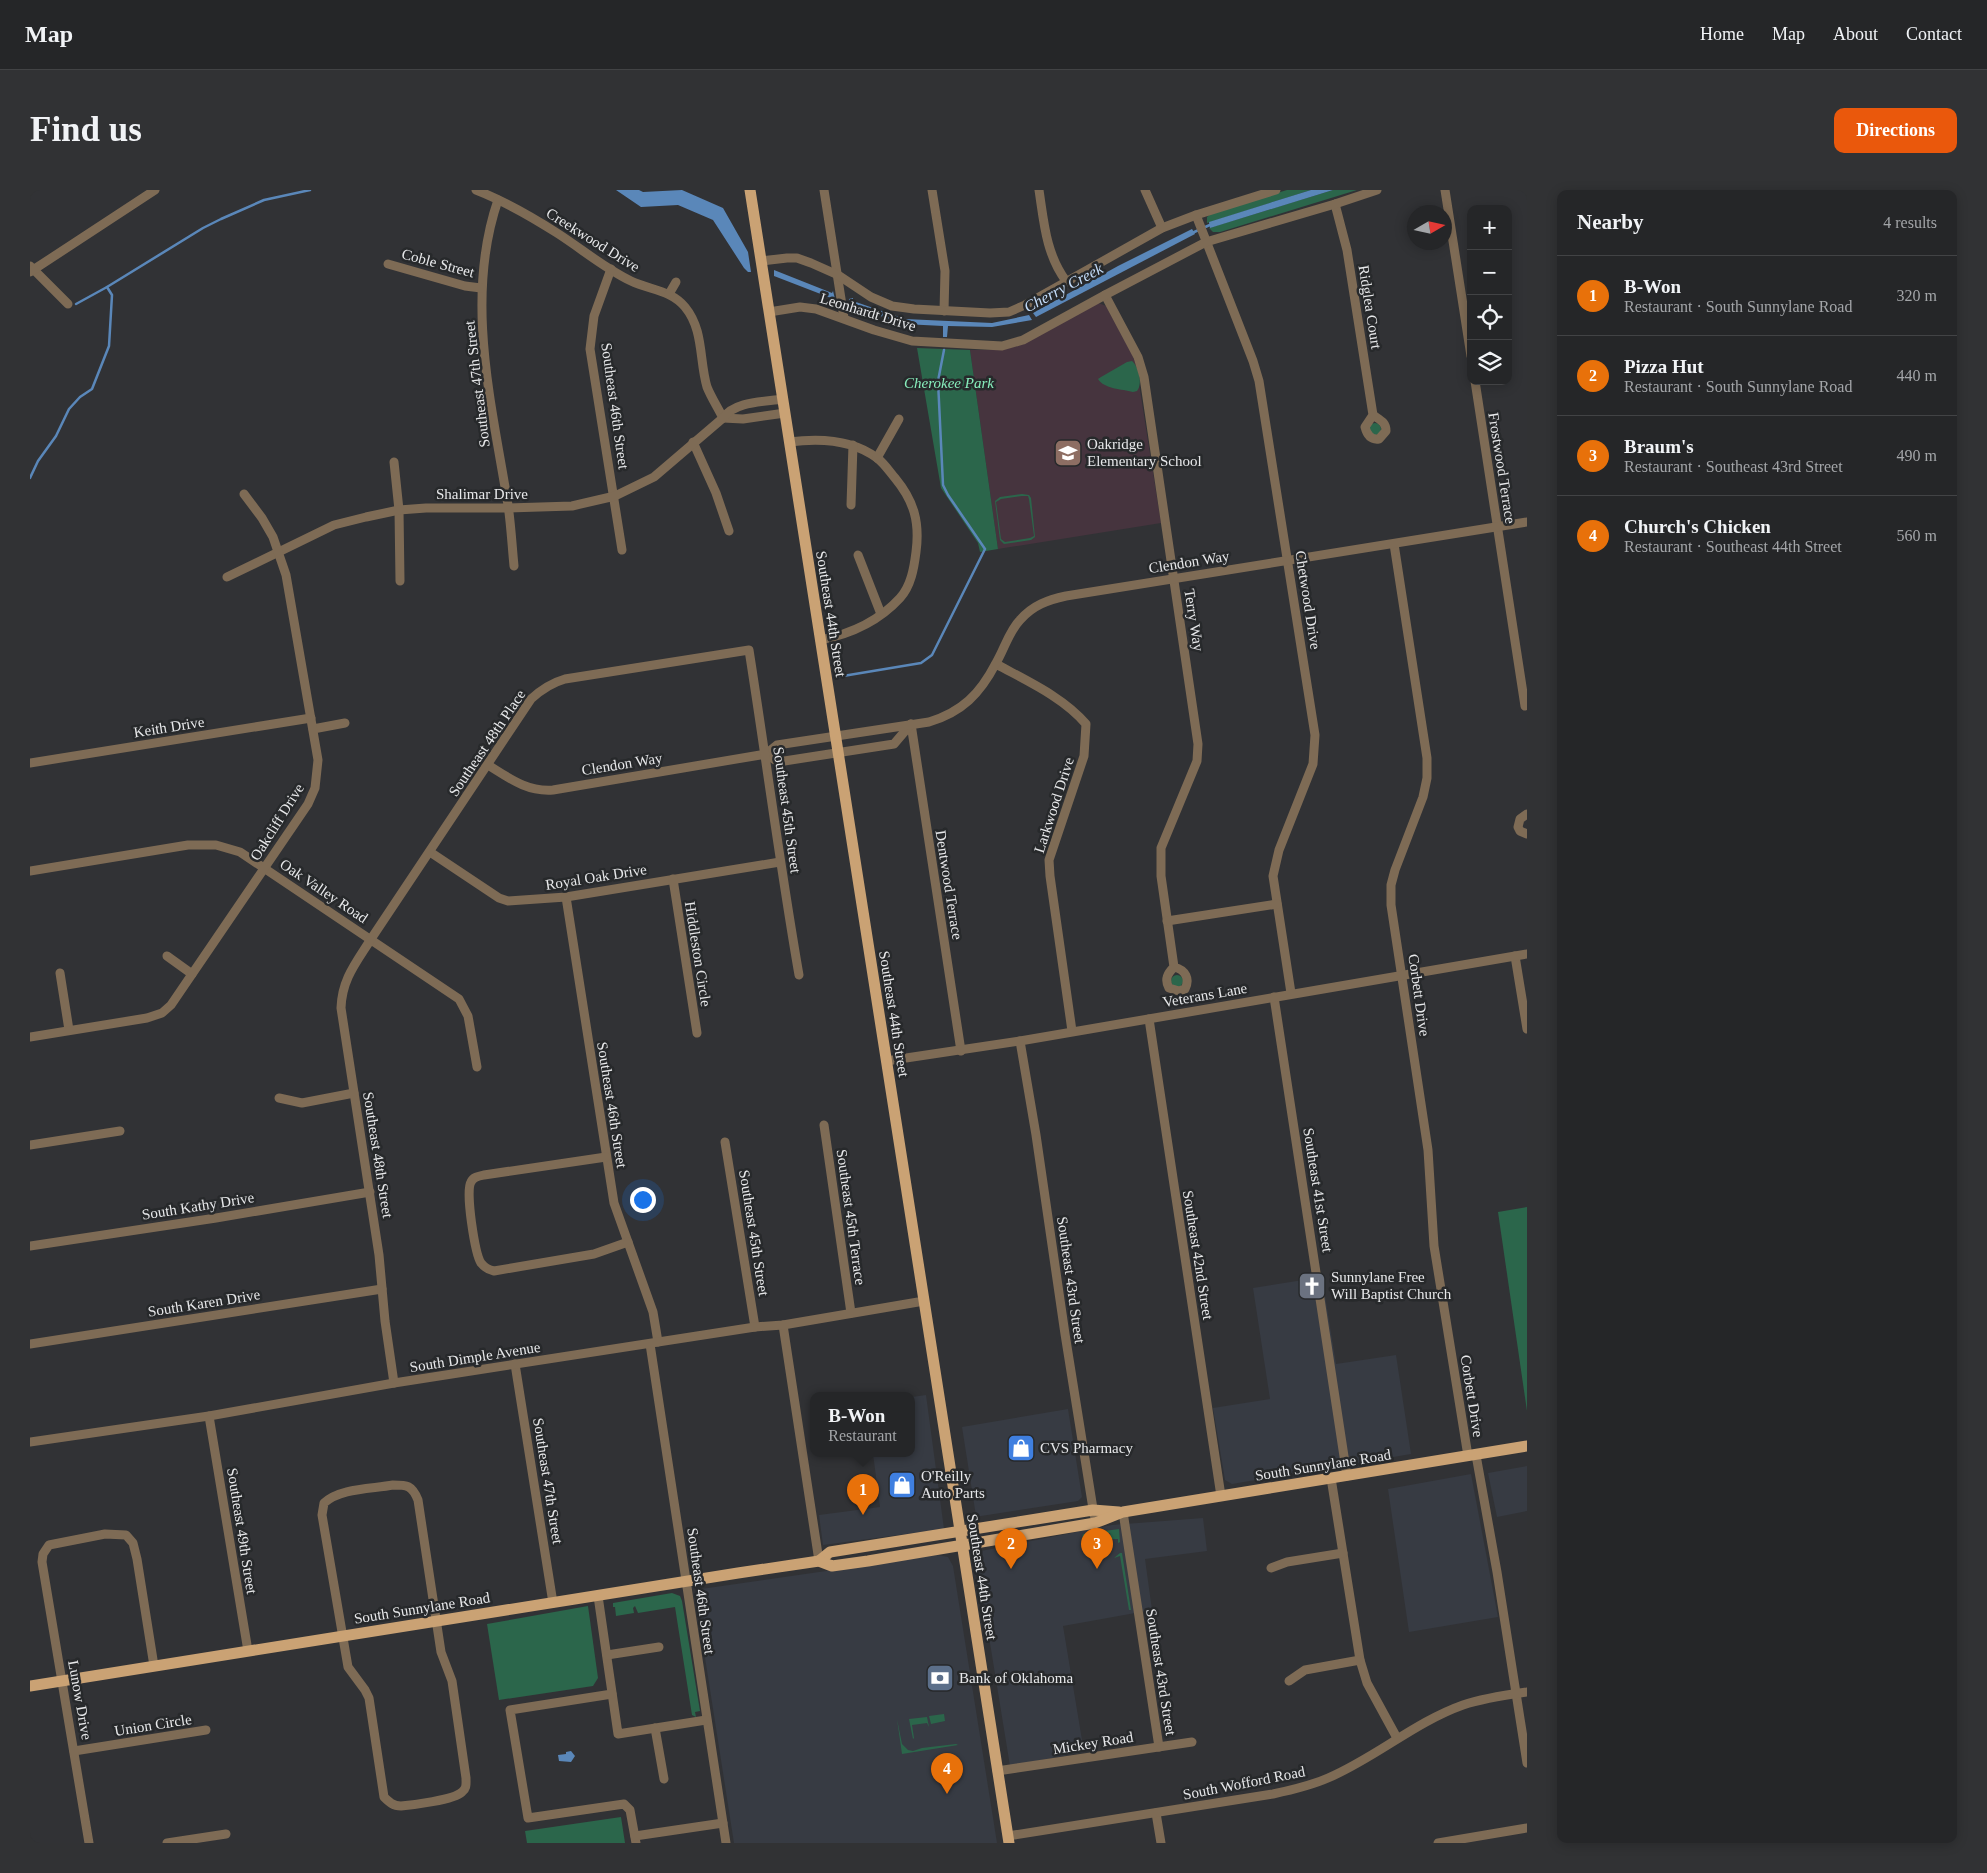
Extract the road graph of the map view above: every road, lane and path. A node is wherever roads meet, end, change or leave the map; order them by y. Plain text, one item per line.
1 (155, 190) edge
2 (476, 190) edge
3 (750, 190) edge
4 (824, 190) edge
5 (932, 190) edge
6 (1038, 190) edge
7 (1145, 190) edge
8 (1276, 190) edge
9 (1376, 190) edge
10 (1445, 190) edge
11 (1255, 194) edge
12 (498, 200) junction
13 (1335, 204) junction
14 (1198, 219) junction
15 (1162, 228) junction
16 (1205, 238) junction
17 (761, 261) junction
18 (388, 264) dead end
19 (31, 269) edge
20 (611, 269) junction
21 (838, 275) junction
22 (1066, 281) junction
23 (676, 282) dead end
24 (481, 288) junction
25 (670, 294) junction
26 (1105, 295) junction
27 (68, 304) dead end
28 (944, 311) junction
29 (769, 312) junction
30 (844, 318) junction
31 (1468, 340) edge
32 (1476, 385) edge
33 (783, 399) junction
34 (785, 413) junction
35 (1373, 415) dead end
36 (723, 418) junction
37 (899, 419) dead end
38 (693, 442) junction
39 (790, 442) junction
40 (853, 445) junction
41 (877, 458) junction
42 (394, 462) dead end
43 (244, 494) dead end
44 (615, 496) junction
45 (851, 505) dead end
46 (508, 508) junction
47 (400, 510) junction
48 (1527, 522) edge
49 (1497, 526) junction
50 (729, 531) dead end
51 (1394, 544) junction
52 (279, 550) junction
53 (622, 550) dead end
54 (858, 555) dead end
55 (1288, 561) junction
56 (514, 566) dead end
57 (227, 576) dead end
58 (1174, 578) junction
59 (400, 581) dead end
60 (881, 614) junction
61 (820, 640) junction
62 (749, 650) joint
63 (996, 664) junction
64 (1525, 706) dead end
65 (311, 718) junction
66 (345, 724) dead end
67 (911, 724) junction
68 (313, 729) junction
69 (874, 729) junction
70 (835, 735) junction
71 (876, 746) junction
72 (838, 752) junction
73 (766, 754) junction
74 (30, 763) edge
75 (488, 766) junction
76 (1527, 814) edge
77 (1527, 834) edge
78 (430, 852) junction
79 (780, 862) junction
80 (265, 868) junction
81 (30, 871) edge
82 (672, 879) junction
83 (566, 897) junction
84 (1277, 904) junction
85 (1167, 922) junction
86 (371, 939) junction
87 (1527, 954) edge
88 (167, 956) dead end
89 (1515, 956) junction
90 (1174, 967) dead end
91 (60, 973) dead end
92 (192, 974) junction
93 (799, 974) dead end
94 (1402, 975) junction
95 (1292, 994) junction
96 (1274, 997) junction
97 (1149, 1019) junction
98 (1527, 1029) edge
99 (69, 1030) junction
100 (1072, 1031) junction
101 (697, 1033) dead end
102 (30, 1037) edge
103 (1020, 1041) junction
104 (960, 1050) junction
105 (886, 1060) junction
106 (477, 1067) dead end
107 (354, 1092) junction
108 (279, 1098) dead end
109 (824, 1125) dead end
110 (120, 1131) dead end
111 (725, 1142) dead end
112 (30, 1145) edge
113 (606, 1157) junction
114 (370, 1192) junction
115 (628, 1242) junction
116 (30, 1246) edge
117 (382, 1289) junction
118 (924, 1301) junction
119 (851, 1313) junction
120 (782, 1325) junction
121 (755, 1327) junction
122 (654, 1343) junction
123 (30, 1344) edge
124 (515, 1364) junction
125 (394, 1383) junction
126 (209, 1416) junction
127 (30, 1442) edge
128 (1527, 1446) edge
129 (1472, 1455) junction
130 (1347, 1476) junction
131 (1331, 1478) junction
132 (1221, 1496) junction
133 (1093, 1510) junction
134 (1123, 1512) junction
135 (1095, 1523) junction
136 (959, 1531) junction
137 (962, 1546) junction
138 (1343, 1553) junction
139 (819, 1561) junction
140 (1271, 1568) dead end
141 (686, 1582) junction
142 (598, 1596) junction
143 (553, 1603) junction
144 (437, 1621) junction
145 (343, 1636) junction
146 (659, 1647) dead end
147 (248, 1651) junction
148 (607, 1654) junction
149 (1360, 1660) junction
150 (154, 1666) junction
151 (62, 1681) junction
152 (1289, 1681) dead end
153 (30, 1686) edge
154 (1527, 1692) edge
155 (612, 1694) junction
156 (1516, 1694) junction
157 (706, 1720) junction
158 (655, 1728) junction
159 (206, 1730) dead end
160 (1398, 1738) junction
161 (1192, 1742) dead end
162 (1159, 1747) junction
163 (74, 1751) junction
164 (1527, 1763) edge
165 (997, 1771) junction
166 (664, 1779) dead end
167 (1156, 1813) junction
168 (723, 1823) junction
169 (1527, 1828) edge
170 (226, 1834) dead end
171 (636, 1840) edge
172 (1008, 1840) edge
173 (89, 1843) edge
174 (167, 1843) edge
175 (726, 1843) edge
176 (1161, 1843) edge
177 (1438, 1843) edge

1 - 19 street
2 - 12 street, Creekwood Drive
3 - 17 main road, Southeast 44th Street
4 - 21 street
5 - 28 street
6 - 22 street
7 - 15 street
8 - 11 street, Leonhardt Drive
9 - 13 street, Leonhardt Drive
10 - 31 street
11 - 14 street, Leonhardt Drive
12 - 20 street, Creekwood Drive
12 - 24 street, Southeast 47th Street
13 - 16 street, Leonhardt Drive
13 - 35 street, Ridglea Court
14 - 15 street, Leonhardt Drive
14 - 16 street, Chetwood Drive
15 - 22 street, Leonhardt Drive
16 - 26 street, Leonhardt Drive
16 - 55 street, Chetwood Drive
17 - 21 street, Leonhardt Drive
17 - 29 main road, Southeast 44th Street
18 - 24 street, Coble Street
19 - 27 street
20 - 25 street, Creekwood Drive
20 - 44 street, Southeast 46th Street
21 - 28 street, Leonhardt Drive
21 - 30 street
22 - 28 street, Leonhardt Drive
23 - 25 street
24 - 46 street, Southeast 47th Street
25 - 36 street, Creekwood Drive
26 - 30 street, Leonhardt Drive
26 - 58 street, Terry Way
29 - 30 street, Leonhardt Drive
29 - 33 main road, Southeast 44th Street
32 - 49 street, Frostwood Terrace
33 - 34 main road, Southeast 44th Street
33 - 36 street, Shalimar Drive
34 - 36 street
34 - 39 main road, Southeast 44th Street
36 - 38 street, Shalimar Drive
37 - 41 street
38 - 44 street, Shalimar Drive
38 - 50 street
39 - 40 street
39 - 61 main road, Southeast 44th Street
40 - 41 street
40 - 45 street
41 - 60 street
42 - 47 street
43 - 52 street, Oakcliff Drive
44 - 46 street, Shalimar Drive
44 - 53 street, Southeast 46th Street
46 - 47 street, Shalimar Drive
46 - 56 street, Southeast 47th Street
47 - 52 street, Shalimar Drive
47 - 59 street
48 - 49 street, Clendon Way
49 - 51 street, Clendon Way
49 - 64 street, Frostwood Terrace
51 - 55 street, Clendon Way
51 - 94 street, Corbett Drive
52 - 57 street, Shalimar Drive
52 - 65 street, Oakcliff Drive
54 - 60 street
55 - 58 street, Clendon Way
55 - 84 street, Chetwood Drive
58 - 63 street, Clendon Way
58 - 85 street, Terry Way
60 - 61 street
61 - 70 main road, Southeast 44th Street
62 - 73 street, Southeast 45th Street
62 - 75 street, Southeast 48th Place
63 - 67 street, Clendon Way
63 - 100 street, Larkwood Drive
65 - 68 street, Oakcliff Drive
65 - 74 street, Keith Drive
66 - 68 street
67 - 69 street, Clendon Way
67 - 71 street, Clendon Way
67 - 104 street, Dentwood Terrace
68 - 80 street, Oakcliff Drive
69 - 70 street, Clendon Way
69 - 71 street
70 - 72 main road, Southeast 44th Street
70 - 73 street, Clendon Way
71 - 72 street, Clendon Way
72 - 73 street, Clendon Way
72 - 105 main road, Southeast 44th Street
73 - 75 street, Clendon Way
73 - 79 street, Southeast 45th Street
75 - 78 street, Southeast 48th Place
76 - 77 street
78 - 83 street, Royal Oak Drive
78 - 86 street, Southeast 48th Place
79 - 82 street, Royal Oak Drive
79 - 93 street, Southeast 45th Street
80 - 81 street, Oak Valley Road
80 - 86 street, Oak Valley Road
80 - 92 street, Oakcliff Drive
82 - 83 street, Royal Oak Drive
82 - 101 street, Hiddleston Circle
83 - 113 street, Southeast 46th Street
84 - 85 street
84 - 95 street, Chetwood Drive
85 - 90 street, Terry Way
86 - 106 street, Oak Valley Road
86 - 107 street, Southeast 48th Street
87 - 89 street, Veterans Lane
88 - 92 street
89 - 94 street, Veterans Lane
89 - 98 street
91 - 99 street
92 - 99 street, Oakcliff Drive
94 - 95 street, Veterans Lane
94 - 129 street, Corbett Drive
95 - 96 street, Veterans Lane
96 - 97 street, Veterans Lane
96 - 130 street, Southeast 41st Street
97 - 100 street, Veterans Lane
97 - 132 street, Southeast 42nd Street
99 - 102 street, Oakcliff Drive
100 - 103 street, Veterans Lane
103 - 104 street, Veterans Lane
103 - 133 street, Southeast 43rd Street
104 - 105 street, Veterans Lane
105 - 118 main road, Southeast 44th Street
107 - 108 street
107 - 114 street, Southeast 48th Street
109 - 119 street, Southeast 45th Terrace
110 - 112 street
111 - 121 street, Southeast 45th Street
113 - 115 street, Southeast 46th Street
113 - 115 street
114 - 116 street, South Kathy Drive
114 - 117 street, Southeast 48th Street
115 - 122 street, Southeast 46th Street
117 - 123 street, South Karen Drive
117 - 125 street, Southeast 48th Street
118 - 119 street, South Dimple Avenue
118 - 136 main road, Southeast 44th Street
119 - 120 street, South Dimple Avenue
120 - 121 street, South Dimple Avenue
120 - 139 street
121 - 122 street, South Dimple Avenue
122 - 124 street, South Dimple Avenue
122 - 141 street, Southeast 46th Street
124 - 125 street, South Dimple Avenue
124 - 143 street, Southeast 47th Street
125 - 126 street, South Dimple Avenue
126 - 127 street, South Dimple Avenue
126 - 147 street, Southeast 49th Street
128 - 129 main road, South Sunnylane Road
129 - 130 main road, South Sunnylane Road
129 - 156 street
130 - 131 main road, South Sunnylane Road
131 - 132 main road, South Sunnylane Road
131 - 138 street
132 - 134 main road, South Sunnylane Road
133 - 134 main road, South Sunnylane Road
133 - 135 street, Southeast 43rd Street
133 - 136 main road, South Sunnylane Road
134 - 135 main road, South Sunnylane Road
134 - 162 street, Southeast 43rd Street
135 - 137 main road, South Sunnylane Road
136 - 137 main road, Southeast 44th Street
136 - 139 main road, South Sunnylane Road
137 - 139 main road, South Sunnylane Road
137 - 165 main road, Southeast 44th Street
138 - 140 street
138 - 149 street
139 - 141 main road, South Sunnylane Road
141 - 142 main road, South Sunnylane Road
141 - 157 street, Southeast 46th Street
142 - 143 main road, South Sunnylane Road
142 - 148 street
143 - 144 main road, South Sunnylane Road
144 - 145 main road, South Sunnylane Road
144 - 145 street
144 - 145 street
145 - 147 main road, South Sunnylane Road
146 - 148 street
147 - 150 main road, South Sunnylane Road
148 - 155 street
149 - 152 street
149 - 160 street
150 - 151 main road, South Sunnylane Road
150 - 151 street, Lunow Drive
151 - 153 main road, South Sunnylane Road
151 - 163 street, Lunow Drive
154 - 156 street, South Wofford Road
155 - 158 street
155 - 171 street
156 - 160 street, South Wofford Road
156 - 164 street
157 - 158 street
157 - 168 street, Southeast 46th Street
158 - 166 street
159 - 163 street, Union Circle
160 - 167 street, South Wofford Road
161 - 162 street, Mickey Road
162 - 165 street, Mickey Road
163 - 173 street, Lunow Drive
165 - 172 main road, Southeast 44th Street
167 - 172 street, South Wofford Road
167 - 176 street
168 - 171 street
168 - 175 street, Southeast 46th Street
169 - 177 street
170 - 174 street

